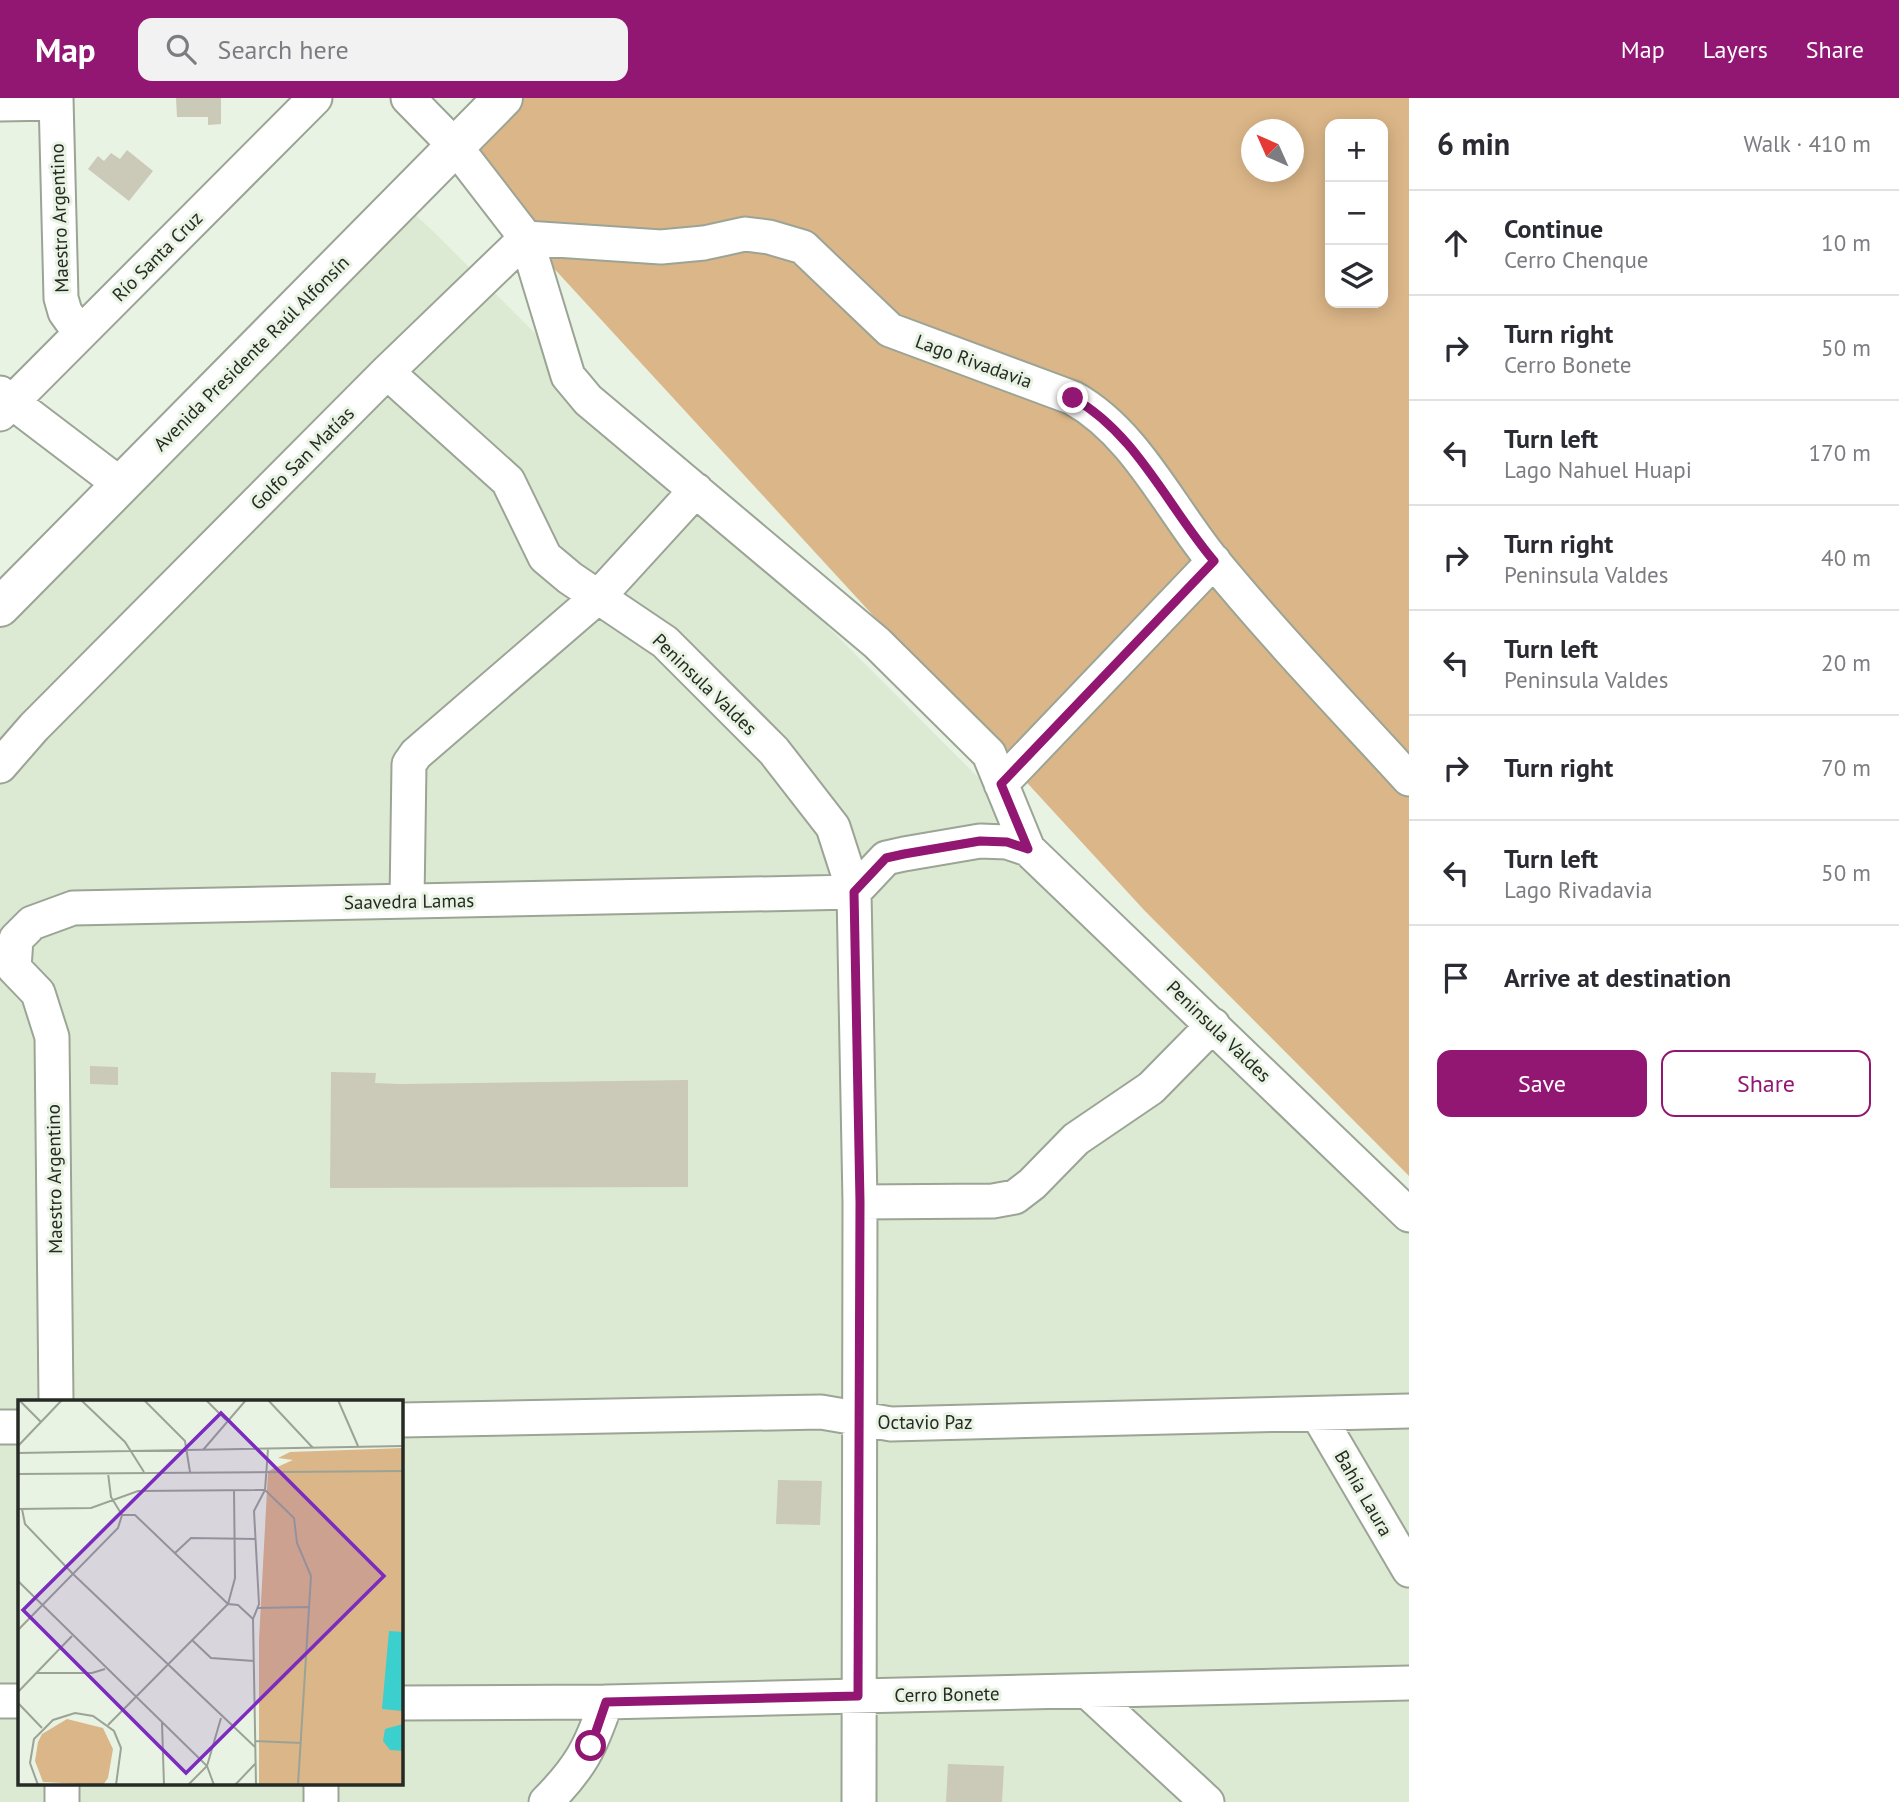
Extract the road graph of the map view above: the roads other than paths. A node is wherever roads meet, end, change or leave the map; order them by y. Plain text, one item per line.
1 (314, 98) edge
2 (408, 98) edge
3 (503, 98) edge
4 (56, 101) edge
5 (0, 104) edge
6 (455, 146) junction
7 (526, 238) junction
8 (80, 333) junction
9 (387, 372) junction
10 (4, 403) edge
11 (121, 485) junction
12 (696, 490) junction
13 (1214, 561) junction
14 (599, 596) junction
15 (0, 607) edge
16 (0, 766) edge
17 (1409, 779) edge
18 (1001, 784) junction
19 (1028, 849) junction
20 (854, 892) junction
21 (407, 901) junction
22 (7, 966) edge
23 (1213, 1024) junction
24 (860, 1202) junction
25 (1409, 1215) edge
26 (56, 1400) edge
27 (1409, 1411) edge
28 (1318, 1415) junction
29 (402, 1420) edge
30 (858, 1420) junction
31 (0, 1427) edge
32 (18, 1427) edge
33 (1409, 1570) edge
34 (1409, 1683) edge
35 (1087, 1691) junction
36 (858, 1696) junction
37 (0, 1701) edge
38 (18, 1701) edge
39 (606, 1702) junction
40 (402, 1703) edge
41 (62, 1784) edge
42 (321, 1784) edge
43 (62, 1802) edge
44 (321, 1802) edge
45 (546, 1802) edge
46 (859, 1802) edge
47 (1207, 1802) edge

1 - 8 street, Río Santa Cruz
2 - 6 street
3 - 6 highway, Avenida Presidente Raúl Alfonsín
4 - 5 street
4 - 8 street, Maestro Argentino
6 - 7 street
6 - 11 highway, Avenida Presidente Raúl Alfonsín
7 - 9 street, Golfo San Matías
7 - 12 street, Peninsula Valdes
7 - 13 street, Lago Rivadavia
8 - 10 street, Río Santa Cruz
9 - 14 street, Peninsula Valdes
9 - 16 street, Golfo San Matías
10 - 11 street
11 - 15 highway, Avenida Presidente Raúl Alfonsín
12 - 14 street
12 - 18 street, Peninsula Valdes
13 - 17 street, Lago Rivadavia
13 - 18 street
14 - 20 street, Peninsula Valdes
14 - 21 street
18 - 19 street, Peninsula Valdes
19 - 20 street
19 - 23 street, Peninsula Valdes
20 - 21 street, Saavedra Lamas
20 - 24 street, Peninsula Valdes
21 - 22 street, Saavedra Lamas
22 - 26 street, Maestro Argentino
23 - 24 street
23 - 25 street, Peninsula Valdes
24 - 30 street, Peninsula Valdes
27 - 28 street, Octavio Paz
28 - 30 street, Octavio Paz
28 - 33 street, Bahía Laura
29 - 30 street, Octavio Paz
30 - 36 street, Peninsula Valdes
31 - 32 street
34 - 35 street, Cerro Bonete
35 - 36 street, Cerro Bonete
35 - 47 street
36 - 39 street, Cerro Bonete
36 - 46 street, Peninsula Valdes
37 - 38 street
39 - 40 street, Cerro Bonete
39 - 45 street
41 - 43 street
42 - 44 street

